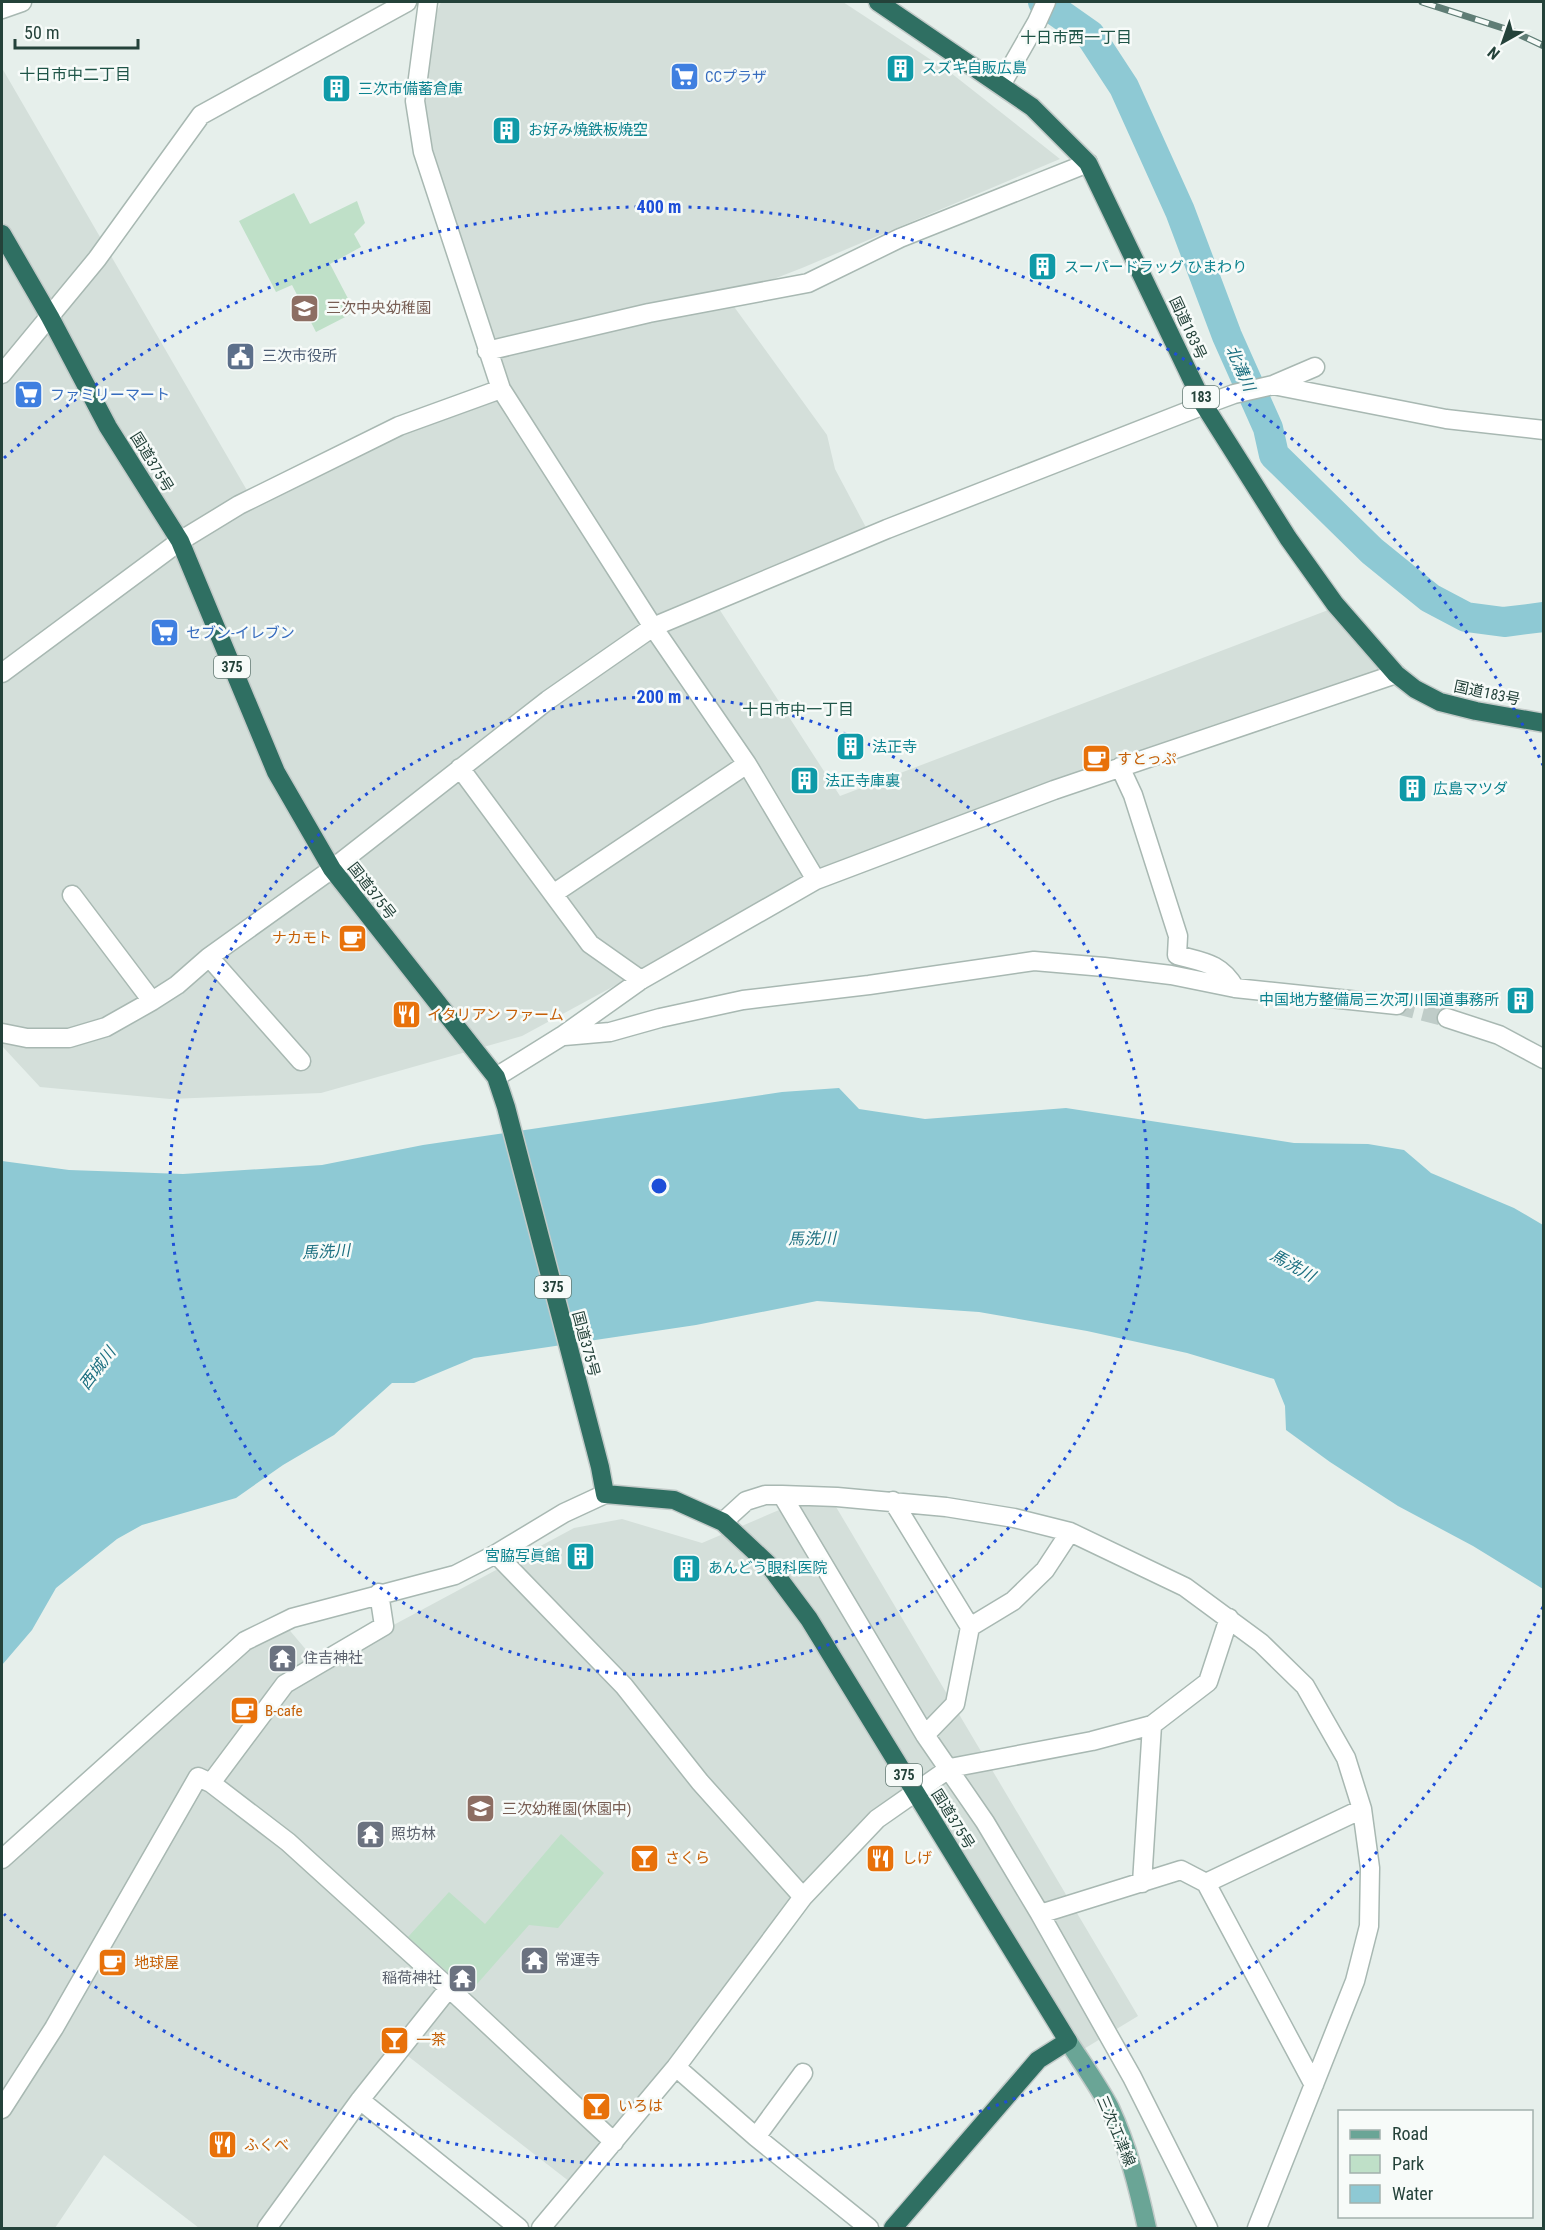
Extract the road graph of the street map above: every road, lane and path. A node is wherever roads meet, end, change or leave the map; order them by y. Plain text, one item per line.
1 (22, 2) edge
2 (407, 2) edge
3 (428, 2) edge
4 (878, 2) edge
5 (1046, 2) edge
6 (2, 9) edge
7 (1001, 85) junction
8 (1088, 163) junction
9 (2, 234) edge
10 (50, 317) junction
11 (487, 351) junction
12 (1315, 367) dead end
13 (2, 374) edge
14 (1268, 387) junction
15 (501, 389) junction
16 (1204, 405) junction
17 (1544, 429) edge
18 (180, 541) junction
19 (653, 627) junction
20 (2, 673) edge
21 (1396, 674) junction
22 (1544, 723) edge
23 (747, 764) junction
24 (1120, 767) junction
25 (460, 768) junction
26 (332, 869) junction
27 (816, 880) junction
28 (553, 894) junction
29 (72, 896) dead end
30 (209, 957) junction
31 (641, 980) junction
32 (1235, 988) junction
33 (152, 1000) junction
34 (1397, 1005) tunnel mouth
35 (1447, 1018) tunnel mouth
36 (2, 1033) edge
37 (562, 1036) junction
38 (1544, 1059) edge
39 (301, 1061) dead end
40 (496, 1077) junction
41 (605, 1494) junction
42 (782, 1495) junction
43 (893, 1501) junction
44 (723, 1522) junction
45 (1070, 1532) junction
46 (496, 1554) junction
47 (379, 1593) junction
48 (1229, 1618) junction
49 (970, 1627) junction
50 (1152, 1725) junction
51 (926, 1735) junction
52 (950, 1768) junction
53 (211, 1783) junction
54 (915, 1792) junction
55 (1362, 1809) junction
56 (2, 1859) edge
57 (1142, 1883) junction
58 (1206, 1883) junction
59 (803, 1896) junction
60 (1040, 1914) junction
61 (449, 1988) junction
62 (1068, 2041) junction
63 (676, 2067) junction
64 (803, 2073) dead end
65 (1314, 2085) junction
66 (360, 2100) junction
67 (2, 2109) edge
68 (756, 2137) junction
69 (614, 2142) junction
70 (267, 2229) edge
71 (519, 2229) edge
72 (541, 2229) edge
73 (869, 2229) edge
74 (893, 2229) edge
75 (1147, 2229) edge
76 (1208, 2229) edge
77 (1257, 2229) edge

1 - 6 street
2 - 10 street
3 - 11 street
4 - 7 highway, 国道183号 / 183
5 - 7 street
7 - 8 highway, 国道183号 / 183
8 - 11 street
8 - 16 highway, 国道183号 / 183
9 - 10 highway, 国道375号 / 375
10 - 13 street
10 - 18 highway, 国道375号 / 375
11 - 15 street
12 - 14 street
14 - 16 street
14 - 17 street
15 - 18 street
15 - 19 street
16 - 19 street
16 - 21 highway, 国道183号 / 183
18 - 20 street
18 - 26 highway, 国道375号 / 375
19 - 23 street
19 - 25 street
21 - 22 highway, 国道183号 / 183
21 - 24 street
23 - 27 street
23 - 28 street
24 - 27 street
24 - 32 street
25 - 26 street
25 - 28 street
26 - 30 street
26 - 40 highway, 国道375号 / 375
27 - 31 street
28 - 31 street
29 - 33 street
30 - 33 street
30 - 39 street
31 - 37 street
32 - 34 street
32 - 37 street
33 - 36 street
35 - 38 street
37 - 40 street
40 - 41 highway, 国道375号 / 375
41 - 44 highway, 国道375号 / 375
41 - 46 street
42 - 43 street
42 - 44 street
42 - 51 street
43 - 45 street
43 - 49 street
44 - 54 highway, 国道375号 / 375
45 - 48 street
45 - 49 street
46 - 47 street
46 - 59 street
47 - 53 street
47 - 56 street
48 - 50 street
48 - 55 street
49 - 51 street
50 - 52 street
50 - 57 street
51 - 52 street
52 - 54 street
52 - 60 street
53 - 61 street
53 - 67 street
54 - 59 street
54 - 62 highway, 国道375号 / 375
55 - 58 street
55 - 65 street
57 - 58 street
57 - 60 street
58 - 65 street
59 - 63 street
60 - 76 street
61 - 66 street
61 - 69 street
62 - 74 highway
62 - 75 main road, 三次江津線
63 - 68 street
63 - 69 street
64 - 68 street
65 - 77 street
66 - 70 street
66 - 71 street
68 - 73 street
69 - 72 street

